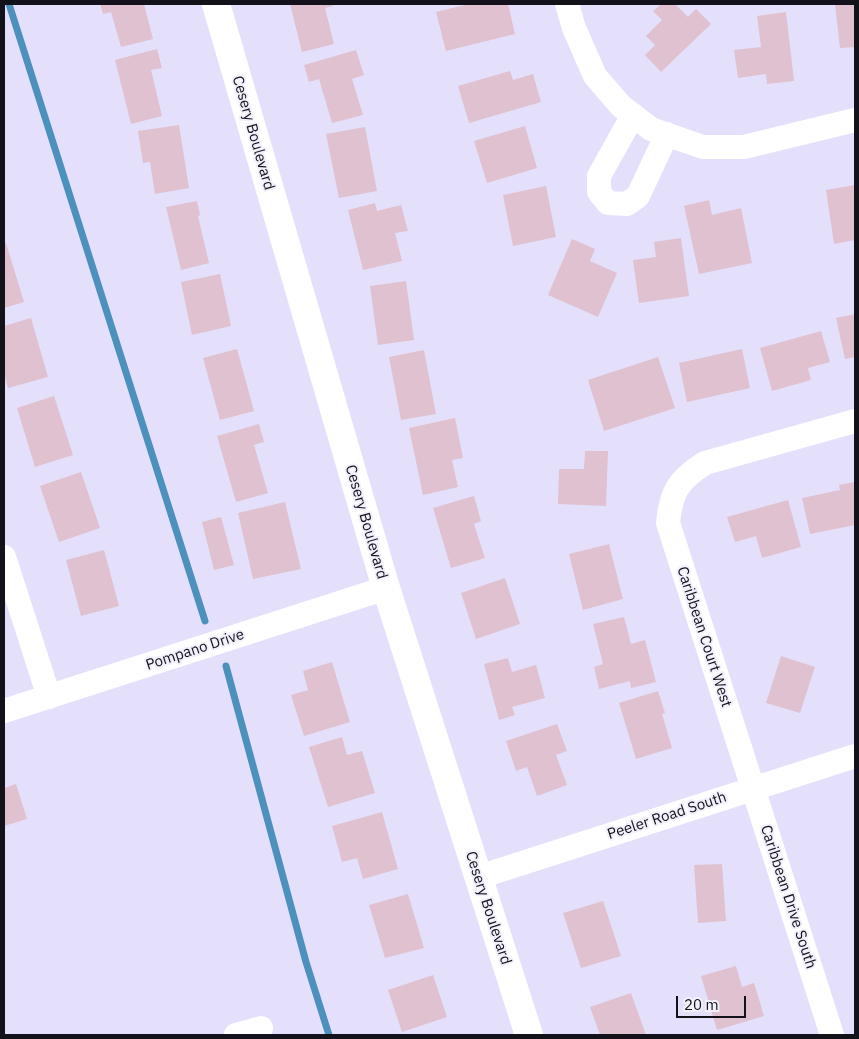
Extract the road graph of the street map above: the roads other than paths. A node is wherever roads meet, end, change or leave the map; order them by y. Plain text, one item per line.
1 (216, 4) edge
2 (567, 4) edge
3 (855, 120) edge
4 (855, 421) edge
5 (4, 557) edge
6 (386, 588) junction
7 (49, 697) junction
8 (4, 711) edge
9 (855, 756) edge
10 (753, 788) junction
11 (479, 877) junction
12 (261, 1028) dead end
13 (236, 1035) edge
14 (529, 1035) edge
15 (832, 1035) edge

1 - 6 main road, Cesery Boulevard
2 - 3 street
4 - 10 street, Caribbean Court West
5 - 7 street
6 - 7 street, Pompano Drive
6 - 11 main road, Cesery Boulevard
7 - 8 street, Pompano Drive
9 - 10 street, Peeler Road South
10 - 11 street, Peeler Road South
10 - 15 street, Caribbean Drive South
11 - 14 main road, Cesery Boulevard
12 - 13 street

